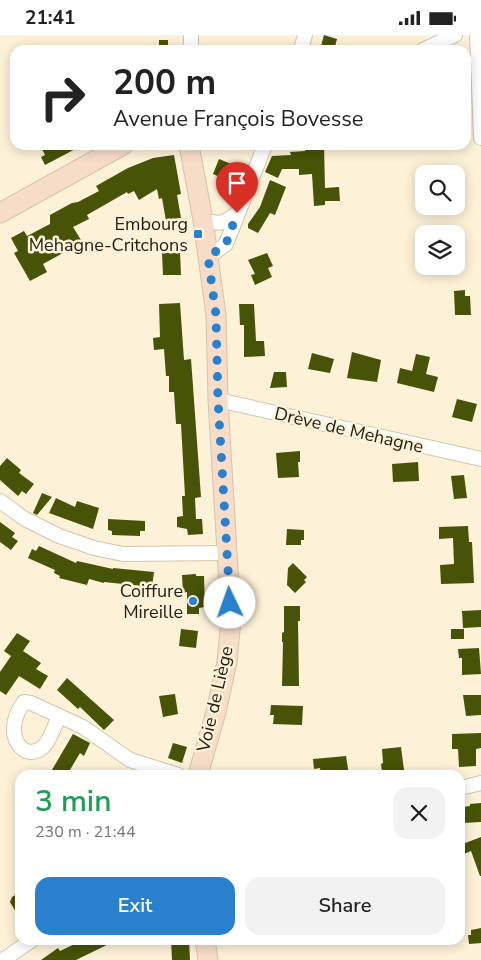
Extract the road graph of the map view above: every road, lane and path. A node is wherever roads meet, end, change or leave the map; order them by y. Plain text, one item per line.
1 (454, 35) edge
2 (476, 35) edge
3 (433, 45) edge
4 (481, 138) edge
5 (114, 150) edge
6 (190, 150) edge
7 (263, 150) edge
8 (0, 213) edge
9 (237, 213) junction
10 (203, 219) junction
11 (208, 257) junction
12 (218, 400) junction
13 (481, 459) edge
14 (0, 501) edge
15 (227, 553) junction
16 (59, 716) dead end
17 (161, 770) edge
18 (199, 770) edge
19 (481, 783) edge
20 (465, 787) edge
21 (25, 945) edge
22 (206, 945) edge
23 (3, 960) edge
24 (208, 960) edge

1 - 3 street
2 - 4 street
5 - 8 street
6 - 10 street, Voie de Liège
7 - 9 street
9 - 10 street
9 - 11 street
10 - 11 street, Voie de Liège
11 - 12 street, Voie de Liège
12 - 13 street, Drève de Mehagne
12 - 15 street, Voie de Liège
14 - 15 street
15 - 18 street, Voie de Liège
16 - 17 street
19 - 20 street
21 - 23 street
22 - 24 street

